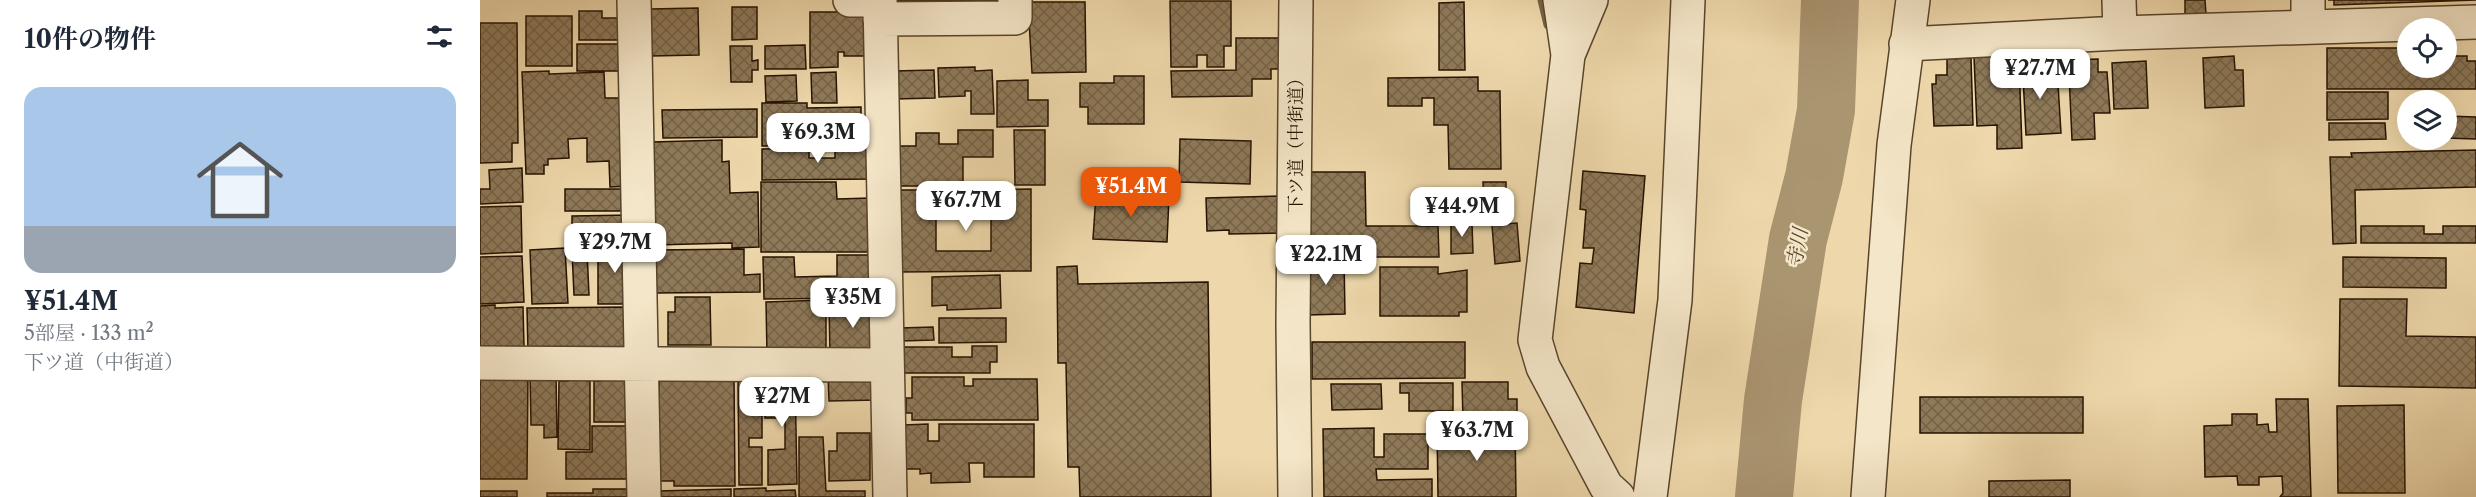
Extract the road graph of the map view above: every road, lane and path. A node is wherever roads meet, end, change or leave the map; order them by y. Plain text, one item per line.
1 (634, 0) edge
2 (850, 0) edge
3 (1015, 0) edge
4 (1296, 0) edge
5 (1560, 0) edge
6 (1592, 0) edge
7 (1688, 0) edge
8 (1913, 0) edge
9 (2119, 0) edge
10 (873, 4) edge
11 (2308, 14) edge
12 (2476, 22) edge
13 (2120, 33) junction
14 (1906, 44) junction
15 (1568, 55) junction
16 (480, 363) edge
17 (642, 364) junction
18 (887, 365) junction
19 (644, 497) edge
20 (890, 497) edge
21 (1295, 497) edge
22 (1618, 497) edge
23 (1650, 497) edge
24 (1868, 497) edge

1 - 17 street
2 - 10 street
3 - 10 street
4 - 21 street, 下ツ道（中街道）
5 - 15 street
6 - 15 street
7 - 23 street
8 - 14 street
9 - 13 street
10 - 18 street
11 - 12 street
11 - 13 street
13 - 14 street
14 - 24 street
15 - 22 street
16 - 17 street
17 - 18 street
17 - 19 street
18 - 20 street

